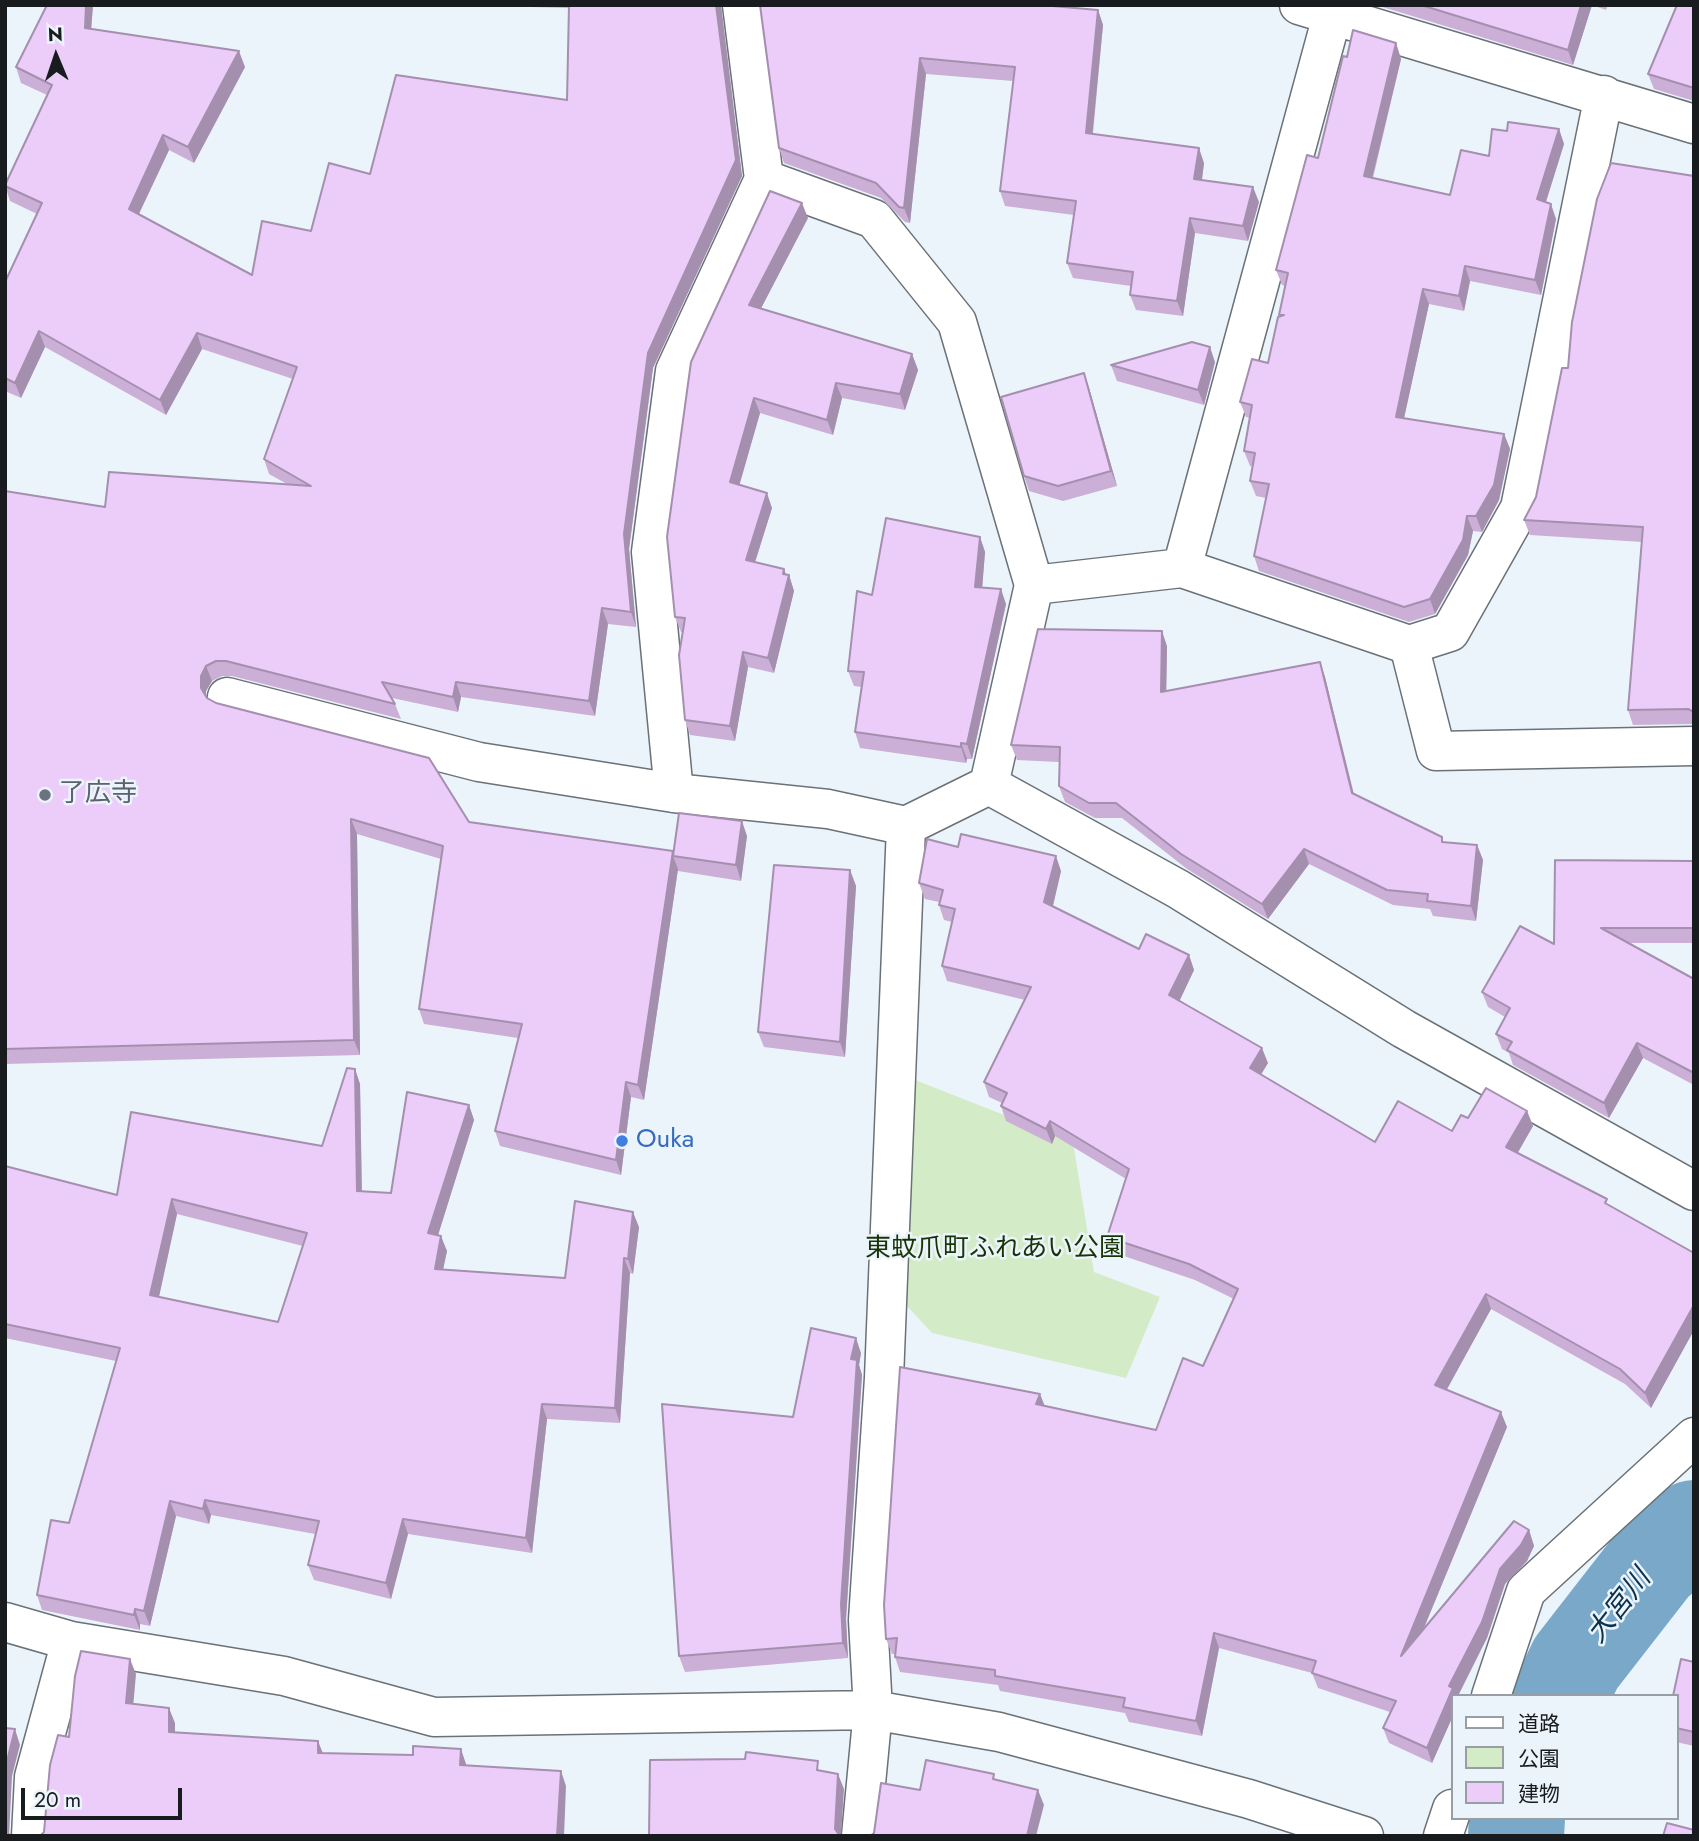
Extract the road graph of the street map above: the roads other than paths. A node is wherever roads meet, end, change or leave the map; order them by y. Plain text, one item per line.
1 (741, 5) edge
2 (1322, 9) edge
3 (1604, 95) junction
4 (1694, 124) edge
5 (764, 178) junction
6 (1182, 568) junction
7 (1034, 585) junction
8 (1409, 645) junction
9 (227, 697) dead end
10 (1694, 746) edge
11 (989, 785) junction
12 (674, 793) junction
13 (906, 826) junction
14 (1694, 1191) edge
15 (1694, 1437) edge
16 (5, 1622) edge
17 (71, 1641) junction
18 (1492, 1694) edge
19 (873, 1710) junction
20 (1450, 1815) edge
21 (32, 1836) edge
22 (861, 1836) edge
23 (1364, 1836) edge
24 (1443, 1836) edge

1 - 5 street
2 - 3 street
2 - 6 street
3 - 4 street
3 - 8 street
5 - 7 street
5 - 12 street
6 - 7 street
6 - 8 street
7 - 11 street
8 - 10 street
9 - 12 street
11 - 13 street
11 - 14 street
12 - 13 street
13 - 19 street
15 - 18 street
16 - 17 street
17 - 19 street
17 - 21 street
19 - 22 street
19 - 23 street
20 - 24 street

